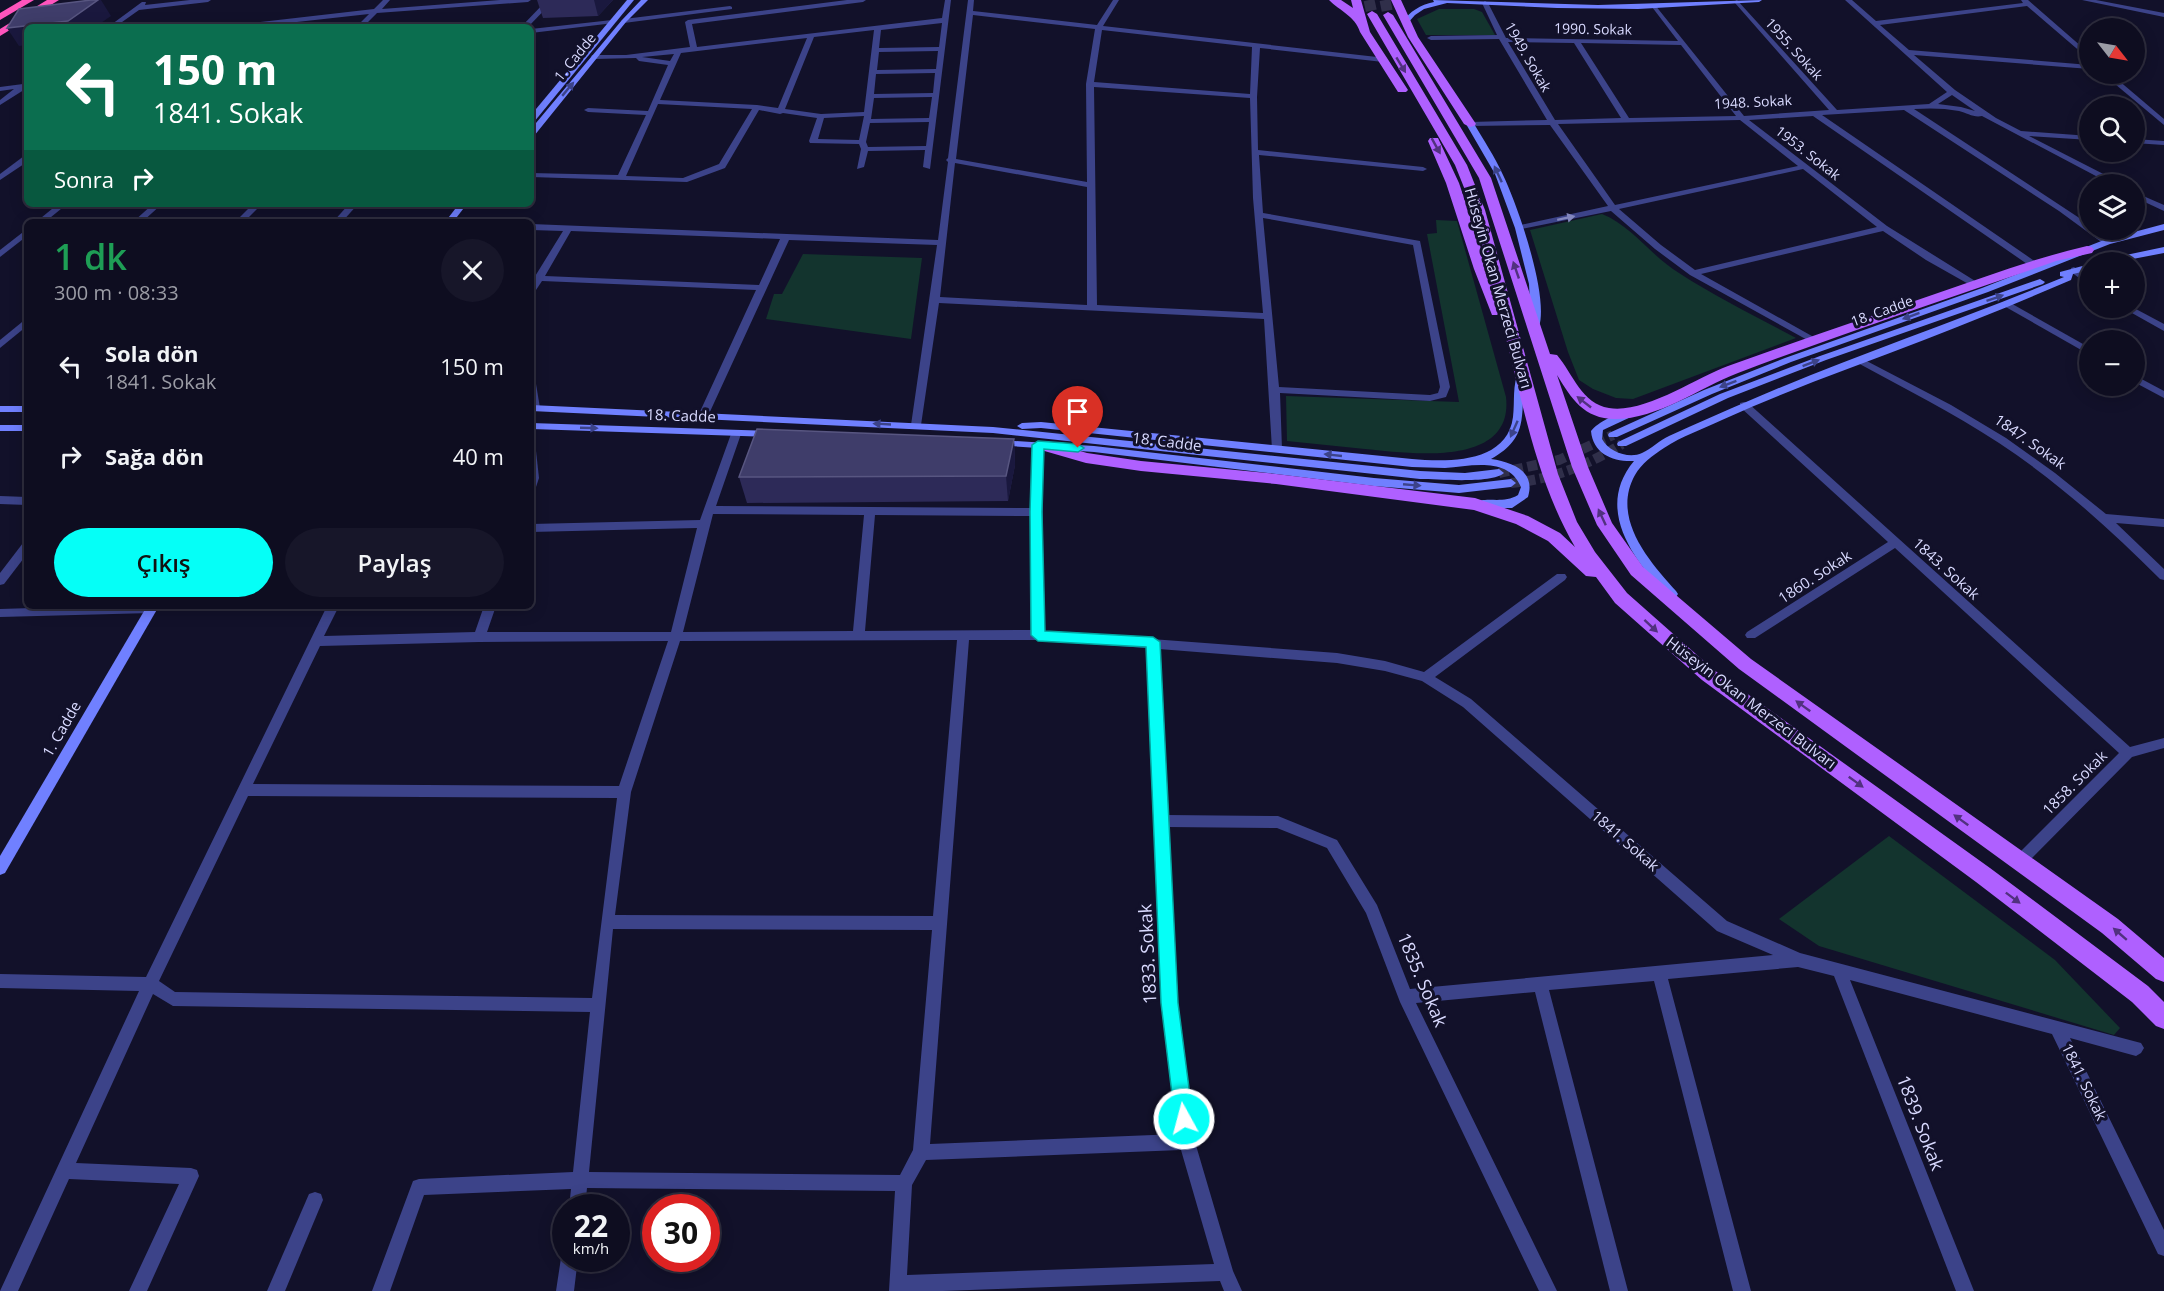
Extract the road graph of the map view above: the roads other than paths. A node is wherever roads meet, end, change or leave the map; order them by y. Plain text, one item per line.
1 (29, 0) edge
2 (54, 0) edge
3 (148, 0) edge
4 (208, 0) edge
5 (387, 0) edge
6 (528, 0) edge
7 (551, 0) edge
8 (630, 0) edge
9 (645, 0) edge
10 (800, 0) edge
11 (863, 0) edge
12 (948, 0) edge
13 (971, 0) edge
14 (1116, 0) edge
15 (1335, 0) edge
16 (1436, 0) edge
17 (1759, 0) edge
18 (1848, 0) edge
19 (2085, 0) edge
20 (1455, 1) edge
21 (1737, 2) junction
22 (2026, 2) edge
23 (1485, 3) junction
24 (1358, 6) edge
25 (1655, 7) junction
26 (138, 8) junction
27 (1387, 8) edge
28 (375, 11) junction
29 (970, 13) junction
30 (2164, 15) edge
31 (0, 17) edge
32 (946, 20) junction
33 (624, 21) junction
34 (612, 22) junction
35 (1405, 23) junction
36 (1876, 23) junction
37 (115, 24) edge
38 (260, 24) edge
39 (362, 24) edge
40 (527, 24) edge
41 (1362, 24) junction
42 (1099, 27) junction
43 (878, 28) junction
44 (534, 31) edge
45 (844, 31) junction
46 (0, 33) edge
47 (812, 35) junction
48 (877, 37) junction
49 (779, 38) junction
50 (1431, 38) dead end
51 (1503, 38) junction
52 (1576, 41) junction
53 (1683, 43) junction
54 (1256, 47) junction
55 (694, 48) junction
56 (805, 48) junction
57 (2079, 48) edge
58 (942, 49) junction
59 (679, 50) junction
60 (875, 50) junction
61 (1907, 52) junction
62 (595, 57) junction
63 (626, 57) junction
64 (1383, 60) junction
65 (673, 64) junction
66 (2079, 66) edge
67 (939, 71) junction
68 (873, 72) junction
69 (1090, 84) junction
70 (2119, 84) edge
71 (24, 86) edge
72 (24, 87) edge
73 (0, 89) edge
74 (1952, 92) junction
75 (936, 94) junction
76 (870, 96) junction
77 (1252, 96) junction
78 (656, 102) junction
79 (0, 103) edge
80 (1930, 106) junction
81 (757, 107) junction
82 (1905, 107) junction
83 (588, 110) dead end
84 (1834, 111) junction
85 (780, 112) junction
86 (651, 113) junction
87 (1814, 113) junction
88 (534, 116) edge
89 (821, 116) junction
90 (867, 118) junction
91 (1742, 118) junction
92 (933, 120) junction
93 (1626, 120) junction
94 (1993, 120) junction
95 (1552, 122) junction
96 (1470, 123) junction
97 (2164, 123) edge
98 (534, 130) edge
99 (2018, 133) junction
100 (2079, 137) edge
101 (2145, 142) edge
102 (2164, 143) edge
103 (863, 145) junction
104 (929, 148) junction
105 (1256, 152) junction
106 (24, 160) edge
107 (950, 160) junction
108 (860, 167) dead end
109 (927, 167) dead end
110 (1803, 167) junction
111 (1423, 169) dead end
112 (2097, 174) edge
113 (534, 175) edge
114 (622, 177) junction
115 (0, 178) edge
116 (1092, 185) junction
117 (2145, 199) edge
118 (59, 207) edge
119 (154, 207) edge
120 (255, 207) edge
121 (351, 207) edge
122 (460, 207) edge
123 (472, 207) edge
124 (1613, 208) junction
125 (2164, 208) edge
126 (1259, 215) junction
127 (44, 219) edge
128 (140, 219) edge
129 (242, 219) edge
130 (340, 219) edge
131 (450, 219) edge
132 (462, 219) edge
133 (534, 227) edge
134 (2164, 227) edge
135 (569, 228) junction
136 (1519, 228) junction
137 (1884, 228) junction
138 (24, 234) edge
139 (785, 238) junction
140 (2107, 242) junction
141 (941, 243) junction
142 (2087, 250) junction
143 (2164, 250) edge
144 (0, 254) edge
145 (2145, 254) edge
146 (2033, 264) junction
147 (2079, 269) edge
148 (2072, 271) junction
149 (1693, 273) junction
150 (2079, 276) edge
151 (538, 278) junction
152 (1976, 284) junction
153 (534, 285) edge
154 (763, 288) junction
155 (935, 300) junction
156 (2007, 304) junction
157 (1092, 306) junction
158 (1268, 316) junction
159 (2145, 317) edge
160 (24, 324) edge
161 (2164, 328) edge
162 (1539, 338) junction
163 (1814, 340) junction
164 (0, 345) edge
165 (2079, 346) edge
166 (1859, 360) junction
167 (1519, 363) junction
168 (2145, 384) edge
169 (1276, 390) junction
170 (2164, 395) edge
171 (1744, 405) junction
172 (534, 408) edge
173 (0, 409) edge
174 (24, 410) edge
175 (1629, 414) junction
176 (703, 416) junction
177 (916, 425) junction
178 (534, 426) edge
179 (951, 427) junction
180 (0, 428) edge
181 (24, 428) edge
182 (736, 434) junction
183 (782, 434) edge
184 (1613, 435) tunnel mouth
185 (991, 443) edge
186 (1622, 444) tunnel mouth
187 (1042, 445) junction
188 (1277, 448) junction
189 (1645, 456) junction
190 (1474, 460) junction
191 (1499, 473) tunnel mouth
192 (1511, 483) tunnel mouth
193 (0, 500) edge
194 (24, 501) edge
195 (1475, 504) junction
196 (710, 510) junction
197 (870, 511) junction
198 (1036, 512) junction
199 (2104, 518) junction
200 (2164, 524) edge
201 (704, 525) junction
202 (534, 528) edge
203 (1894, 543) junction
204 (24, 550) edge
205 (2164, 576) edge
206 (1561, 577) dead end
207 (0, 581) edge
208 (1621, 598) junction
209 (122, 609) edge
210 (151, 609) edge
211 (332, 609) edge
212 (489, 609) edge
213 (0, 613) edge
214 (1689, 617) junction
215 (963, 635) junction
216 (1038, 635) junction
217 (1751, 635) dead end
218 (859, 636) junction
219 (479, 637) junction
220 (675, 638) junction
221 (316, 641) junction
222 (1153, 642) junction
223 (1426, 677) junction
224 (2164, 743) edge
225 (2128, 753) junction
226 (245, 790) junction
227 (624, 792) junction
228 (1162, 821) junction
229 (2019, 862) junction
230 (0, 869) edge
231 (607, 922) junction
232 (941, 923) junction
233 (1799, 960) junction
234 (1839, 970) junction
235 (1659, 972) junction
236 (2164, 972) edge
237 (0, 981) edge
238 (150, 984) junction
239 (1540, 984) junction
240 (1405, 997) junction
241 (599, 1005) junction
242 (2164, 1018) edge
243 (2058, 1029) junction
244 (2136, 1048) dead end
245 (1187, 1142) junction
246 (921, 1152) junction
247 (65, 1171) junction
248 (581, 1179) junction
249 (904, 1183) junction
250 (579, 1194) edge
251 (315, 1200) dead end
252 (2164, 1248) edge
253 (568, 1272) edge
254 (1225, 1272) junction
255 (899, 1287) edge
256 (9, 1291) edge
257 (138, 1291) edge
258 (276, 1291) edge
259 (381, 1291) edge
260 (565, 1291) edge
261 (1233, 1291) edge
262 (1548, 1291) edge
263 (1619, 1291) edge
264 (1742, 1291) edge
265 (1965, 1291) edge

1 - 31 highway
2 - 46 highway
3 - 26 street
4 - 26 street
5 - 28 street
6 - 28 street
7 - 40 street
8 - 34 street, 1. Cadde
9 - 33 street, 1. Cadde
10 - 33 street
11 - 55 street
12 - 32 street
13 - 29 street
14 - 42 street
15 - 41 main road
16 - 20 street
17 - 21 street
18 - 36 street
19 - 30 street
20 - 23 street
20 - 35 street
21 - 25 street
21 - 84 street, 1955. Sokak
22 - 36 street
22 - 57 street
23 - 25 street
23 - 51 street, 1949. Sokak
24 - 27 main road
24 - 41 main road
25 - 53 street, 1953. Sokak
26 - 37 street
27 - 35 main road
162 -> 27 main road, Hüseyin Okan Merzeci Bulvarı
27 -> 167 main road, Hüseyin Okan Merzeci Bulvarı
28 - 38 street
28 - 39 street
29 - 42 street
29 - 107 street
32 - 43 street
32 - 58 street
33 - 62 street, 1. Cadde
34 - 44 street
34 - 88 street, 1. Cadde
35 - 96 main road
36 - 61 street
41 - 64 main road
42 - 54 street
42 - 69 street
43 - 45 street
43 - 48 street
45 - 47 street
45 - 48 street
47 - 49 street
47 - 56 street
48 - 60 street
49 - 55 street
49 - 56 street
50 - 51 street, 1990. Sokak
51 - 52 street, 1990. Sokak
51 - 95 street, 1949. Sokak
52 - 53 street, 1990. Sokak
52 - 93 street
53 - 91 street, 1953. Sokak
54 - 64 street
54 - 77 street
55 - 59 street
56 - 85 street
58 - 60 street
58 - 67 street
59 - 63 street
59 - 65 street
60 - 68 street
61 - 66 street
61 - 74 street
62 - 63 street
98 -> 62 street, 1. Cadde
63 - 65 street
64 -> 167 main road
65 - 78 street
67 - 68 street
67 - 75 street
68 - 76 street
69 - 77 street
69 - 116 street
70 - 97 street
71 - 73 street
72 - 79 street
74 - 80 street
74 - 94 street
75 - 76 street
75 - 92 street
76 - 90 street
77 - 105 street
78 - 81 street
78 - 86 street
80 - 82 street, 1948. Sokak
80 - 94 street, 1948. Sokak
81 - 85 street
81 - 114 street
82 - 84 street, 1948. Sokak
82 - 140 street
83 - 86 street
84 - 87 street, 1948. Sokak
85 - 89 street
86 - 114 street
87 - 91 street, 1948. Sokak
87 - 146 street
89 - 90 street
89 - 103 street
90 - 92 street
90 - 103 street
91 - 93 street, 1948. Sokak
91 - 110 street, 1953. Sokak
92 - 104 street
93 - 95 street, 1948. Sokak
94 - 99 street
95 - 96 street, 1948. Sokak
95 - 124 street, 1949. Sokak
136 -> 96 street
99 - 100 street
99 - 112 street
101 - 102 street
103 - 104 street
103 - 108 street
104 - 109 street
105 - 111 street
105 - 126 street
106 - 115 street
107 - 116 street
107 - 141 street
110 - 124 street
110 - 137 street, 1953. Sokak
113 - 114 street
116 - 157 street
117 - 125 street
118 - 127 street
119 - 128 street
120 - 129 street
121 - 130 street
122 - 131 street
123 - 132 street
136 -> 124 street
124 - 149 street, 1949. Sokak
126 - 158 street
126 - 169 street
133 - 135 street
134 - 140 street, 18. Cadde
135 - 139 street
135 - 151 street
136 - 162 street
137 - 149 street
137 - 152 street, 1953. Sokak
138 - 144 street
139 - 141 street
139 - 154 street
140 - 142 street, 18. Cadde
141 - 155 street
142 - 146 main road
142 -> 184 street, 18. Cadde
143 - 145 street
146 - 152 main road
147 - 148 street, 18. Cadde
148 - 150 street
148 - 156 street
186 -> 148 street, 18. Cadde
149 - 163 street, 1949. Sokak
151 - 153 street
151 - 154 street
152 - 163 main road
154 - 176 street
155 - 157 street
155 - 177 street
156 - 165 street
156 - 166 street
157 - 158 street
158 - 169 street
159 - 161 street
160 - 164 street
175 -> 162 main road
214 -> 162 main road, Hüseyin Okan Merzeci Bulvarı
163 - 175 main road
166 - 171 street
166 - 199 street, 1847. Sokak
167 -> 190 street
167 - 208 main road, Hüseyin Okan Merzeci Bulvarı
168 - 170 street
169 - 188 street
171 - 189 street
171 - 203 street, 1843. Sokak
172 - 176 street, 18. Cadde
173 - 174 street
175 - 189 street
177 -> 176 street, 18. Cadde
177 - 179 street, 18. Cadde
178 -> 182 street, 18. Cadde
179 - 188 street
179 - 191 street, 18. Cadde
180 - 181 street
182 - 183 street, 18. Cadde
182 - 196 street
185 - 187 street, 18. Cadde
187 -> 192 street, 18. Cadde
187 - 195 main road
187 - 198 street
190 -> 188 street
189 - 214 street
190 - 195 street
193 - 194 street
195 - 208 main road
196 - 197 street
196 - 201 street
197 - 198 street
197 - 218 street
198 - 216 street
199 - 200 street
199 - 205 street, 1847. Sokak
201 - 202 street
201 - 220 street
203 - 217 street, 1860. Sokak
203 - 225 street, 1843. Sokak
204 - 207 street
206 - 223 street
208 -> 242 main road, Hüseyin Okan Merzeci Bulvarı
209 - 213 street
210 - 230 street, 1. Cadde
211 - 221 street
212 - 219 street
229 -> 214 main road, Hüseyin Okan Merzeci Bulvarı
215 - 216 street, 1841. Sokak
215 - 218 street, 1841. Sokak
215 - 232 street
216 - 222 street, 1841. Sokak
218 - 220 street, 1841. Sokak
219 - 220 street, 1841. Sokak
219 - 221 street, 1841. Sokak
220 - 227 street
221 - 226 street
222 - 223 street, 1841. Sokak
222 - 228 street, 1833. Sokak
223 - 233 street, 1841. Sokak
224 - 225 street, 1858. Sokak
225 - 229 street, 1858. Sokak
226 - 227 street
226 - 238 street
227 - 231 street
228 - 240 street, 1835. Sokak
228 - 245 street, 1833. Sokak
236 -> 229 main road, Hüseyin Okan Merzeci Bulvarı
231 - 232 street
231 - 241 street
232 - 246 street
233 - 234 street, 1841. Sokak
233 - 235 street
234 - 243 street, 1841. Sokak
234 - 265 street, 1839. Sokak
235 - 239 street
235 - 264 street
237 - 238 street
238 - 241 street
238 - 247 street
239 - 240 street
239 - 263 street
240 - 262 street, 1835. Sokak
241 - 248 street
243 - 244 street
243 - 252 street, 1841. Sokak
245 - 246 street
245 - 254 street, 1833. Sokak
246 - 249 street
247 - 256 street
247 - 257 street
248 - 249 street
248 - 250 street
248 - 259 street
249 - 255 street
251 - 258 street
253 - 260 street
254 - 255 street
254 - 261 street, 1833. Sokak

